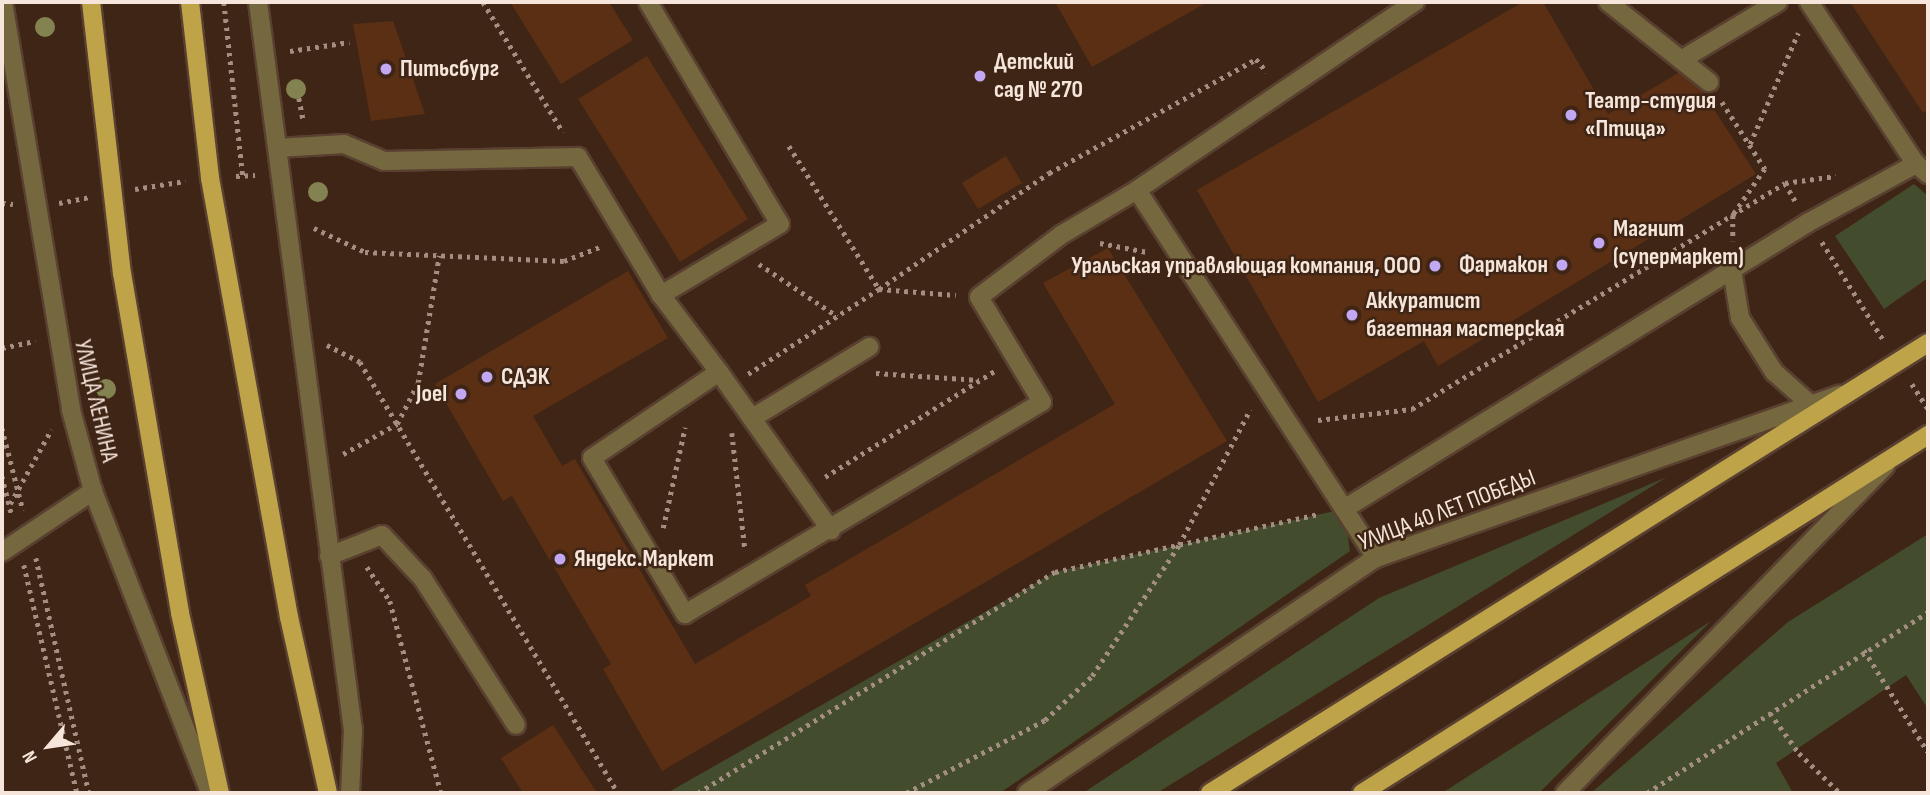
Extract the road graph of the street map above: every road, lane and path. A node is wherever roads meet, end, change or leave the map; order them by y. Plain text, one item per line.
1 (3, 2) edge
2 (91, 2) edge
3 (190, 2) edge
4 (224, 2) edge
5 (258, 2) edge
6 (483, 2) edge
7 (648, 2) edge
8 (1415, 2) edge
9 (1608, 2) edge
10 (1778, 2) edge
11 (1810, 2) edge
12 (349, 42) dead end
13 (265, 55) junction
14 (1681, 60) junction
15 (1709, 82) joint
16 (1284, 91) junction
17 (1750, 145) junction
18 (789, 146) dead end
19 (277, 148) junction
20 (578, 157) junction
21 (1922, 169) edge
22 (1850, 174) dead end
23 (243, 176) dead end
24 (1785, 183) junction
25 (1137, 190) junction
26 (1733, 215) junction
27 (286, 220) junction
28 (1809, 222) junction
29 (1061, 235) junction
30 (626, 237) junction
31 (737, 250) junction
32 (439, 256) junction
33 (1179, 258) junction
34 (1732, 270) junction
35 (879, 289) junction
36 (661, 295) junction
37 (979, 297) junction
38 (837, 316) junction
39 (301, 332) junction
40 (1928, 334) edge
41 (56, 336) junction
42 (1928, 343) edge
43 (869, 347) dead end
44 (2, 348) edge
45 (1015, 358) junction
46 (1905, 358) junction
47 (832, 370) junction
48 (980, 380) junction
49 (729, 386) junction
50 (1262, 388) junction
51 (693, 390) junction
52 (1850, 392) junction
53 (1810, 404) junction
54 (71, 410) junction
55 (1928, 410) edge
56 (754, 417) junction
57 (397, 424) junction
58 (1285, 424) junction
59 (2, 428) edge
60 (1928, 435) edge
61 (1895, 456) junction
62 (318, 468) junction
63 (2, 476) edge
64 (93, 491) junction
65 (804, 491) junction
66 (18, 495) junction
67 (9, 504) junction
68 (1344, 509) junction
69 (831, 530) junction
70 (25, 539) junction
71 (1178, 545) junction
72 (2, 552) edge
73 (329, 556) junction
74 (1376, 558) junction
75 (655, 563) junction
76 (749, 578) junction
77 (1928, 612) edge
78 (1864, 650) junction
79 (1770, 713) junction
80 (516, 725) dead end
81 (1928, 752) edge
82 (77, 793) edge
83 (89, 793) edge
84 (210, 793) edge
85 (220, 793) edge
86 (328, 793) edge
87 (350, 793) edge
88 (618, 793) edge
89 (698, 793) edge
90 (906, 793) edge
91 (1027, 793) edge
92 (1210, 793) edge
93 (1362, 793) edge
94 (1564, 793) edge
95 (1647, 793) edge
96 (1840, 793) edge

1 - 41 street, УЛИЦА ЛЕНИНА
2 - 85 main road, УЛИЦА ЛЕНИНА
3 - 86 main road
4 - 23 path
5 - 13 street
6 - 20 path
7 - 31 street
8 - 16 street
9 - 14 street
10 - 14 street
11 - 17 path
11 - 21 street
12 - 13 path
13 - 19 street
14 - 15 street
15 - 17 path
16 - 25 street
16 - 35 path
17 - 26 path
18 - 35 path
19 - 20 street
19 - 27 street
20 - 30 street
21 - 28 street
22 - 24 path
24 - 26 path
24 - 28 path
25 - 29 street
25 - 33 street
26 - 34 path
26 - 58 path
27 - 32 path
27 - 39 street
28 - 34 street
28 - 46 path
29 - 33 path
29 - 37 street
30 - 32 path
30 - 36 street
31 - 36 street
31 - 38 path
32 - 57 path
33 - 50 street
34 - 53 street
34 - 68 street
35 - 37 path
35 - 38 path
36 - 49 street
37 - 45 street
38 - 49 path
39 - 57 path
39 - 62 street
40 - 46 street, УЛИЦА 40 ЛЕТ ПОБЕДЫ
41 - 44 path
41 - 54 street, УЛИЦА ЛЕНИНА
42 - 46 main road, УЛИЦА 40 ЛЕТ ПОБЕДЫ
43 - 47 street
45 - 48 path
45 - 69 street
46 - 52 main road, УЛИЦА 40 ЛЕТ ПОБЕДЫ
46 - 55 path
47 - 48 path
47 - 56 street
48 - 65 path
49 - 51 street
49 - 56 street
49 - 76 path
50 - 58 street
50 - 71 path
51 - 75 path
51 - 75 street
52 - 53 street, УЛИЦА 40 ЛЕТ ПОБЕДЫ
52 - 92 main road, УЛИЦА 40 ЛЕТ ПОБЕДЫ
53 - 74 street, УЛИЦА 40 ЛЕТ ПОБЕДЫ
54 - 64 street, УЛИЦА ЛЕНИНА
54 - 66 path
56 - 65 street
57 - 62 path
57 - 88 path
58 - 68 street
59 - 66 path
60 - 61 main road
61 - 93 main road
61 - 94 street
62 - 73 street
63 - 67 path
64 - 70 street
64 - 84 street, УЛИЦА ЛЕНИНА
65 - 69 street
66 - 67 path
66 - 70 path
67 - 70 path
68 - 71 path
68 - 74 street
69 - 76 street
70 - 72 street
70 - 82 path
70 - 83 path
71 - 89 path
71 - 90 path
73 - 80 street
73 - 87 street
74 - 91 street, УЛИЦА 40 ЛЕТ ПОБЕДЫ
75 - 76 street
77 - 78 path
78 - 79 path
78 - 81 path
79 - 95 path
79 - 96 path

